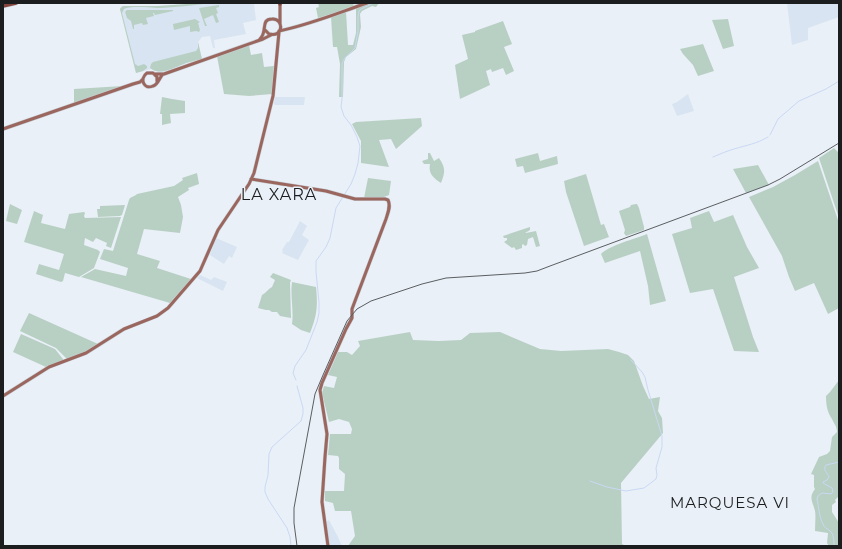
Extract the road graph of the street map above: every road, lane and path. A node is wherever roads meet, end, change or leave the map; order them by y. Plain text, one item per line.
1 (16, 3) edge
2 (280, 3) edge
3 (367, 3) edge
4 (3, 6) edge
5 (280, 15) junction
6 (274, 19) junction
7 (280, 25) junction
8 (265, 30) junction
9 (286, 30) junction
10 (279, 32) junction
11 (272, 35) junction
12 (257, 41) junction
13 (278, 41) junction
14 (155, 74) junction
15 (164, 74) junction
16 (143, 79) junction
17 (158, 82) junction
18 (133, 84) junction
19 (145, 85) junction
20 (3, 130) edge
21 (252, 179) junction
22 (3, 396) edge
23 (328, 546) edge

1 - 4 main road
2 - 5 main road
3 - 9 main road
5 - 6 main road
5 - 7 main road
6 - 7 main road
6 - 8 main road
7 - 9 main road
7 - 10 main road
8 - 11 main road
8 - 12 main road
9 - 10 main road
10 - 11 main road
10 - 13 main road
11 - 12 main road
11 - 13 main road
12 - 15 main road
13 - 21 main road
14 - 15 main road
14 - 16 main road
14 - 17 main road
15 - 17 main road
16 - 18 main road
16 - 19 main road
17 - 19 main road
18 - 19 main road
18 - 20 main road
21 - 22 main road
21 - 23 main road

